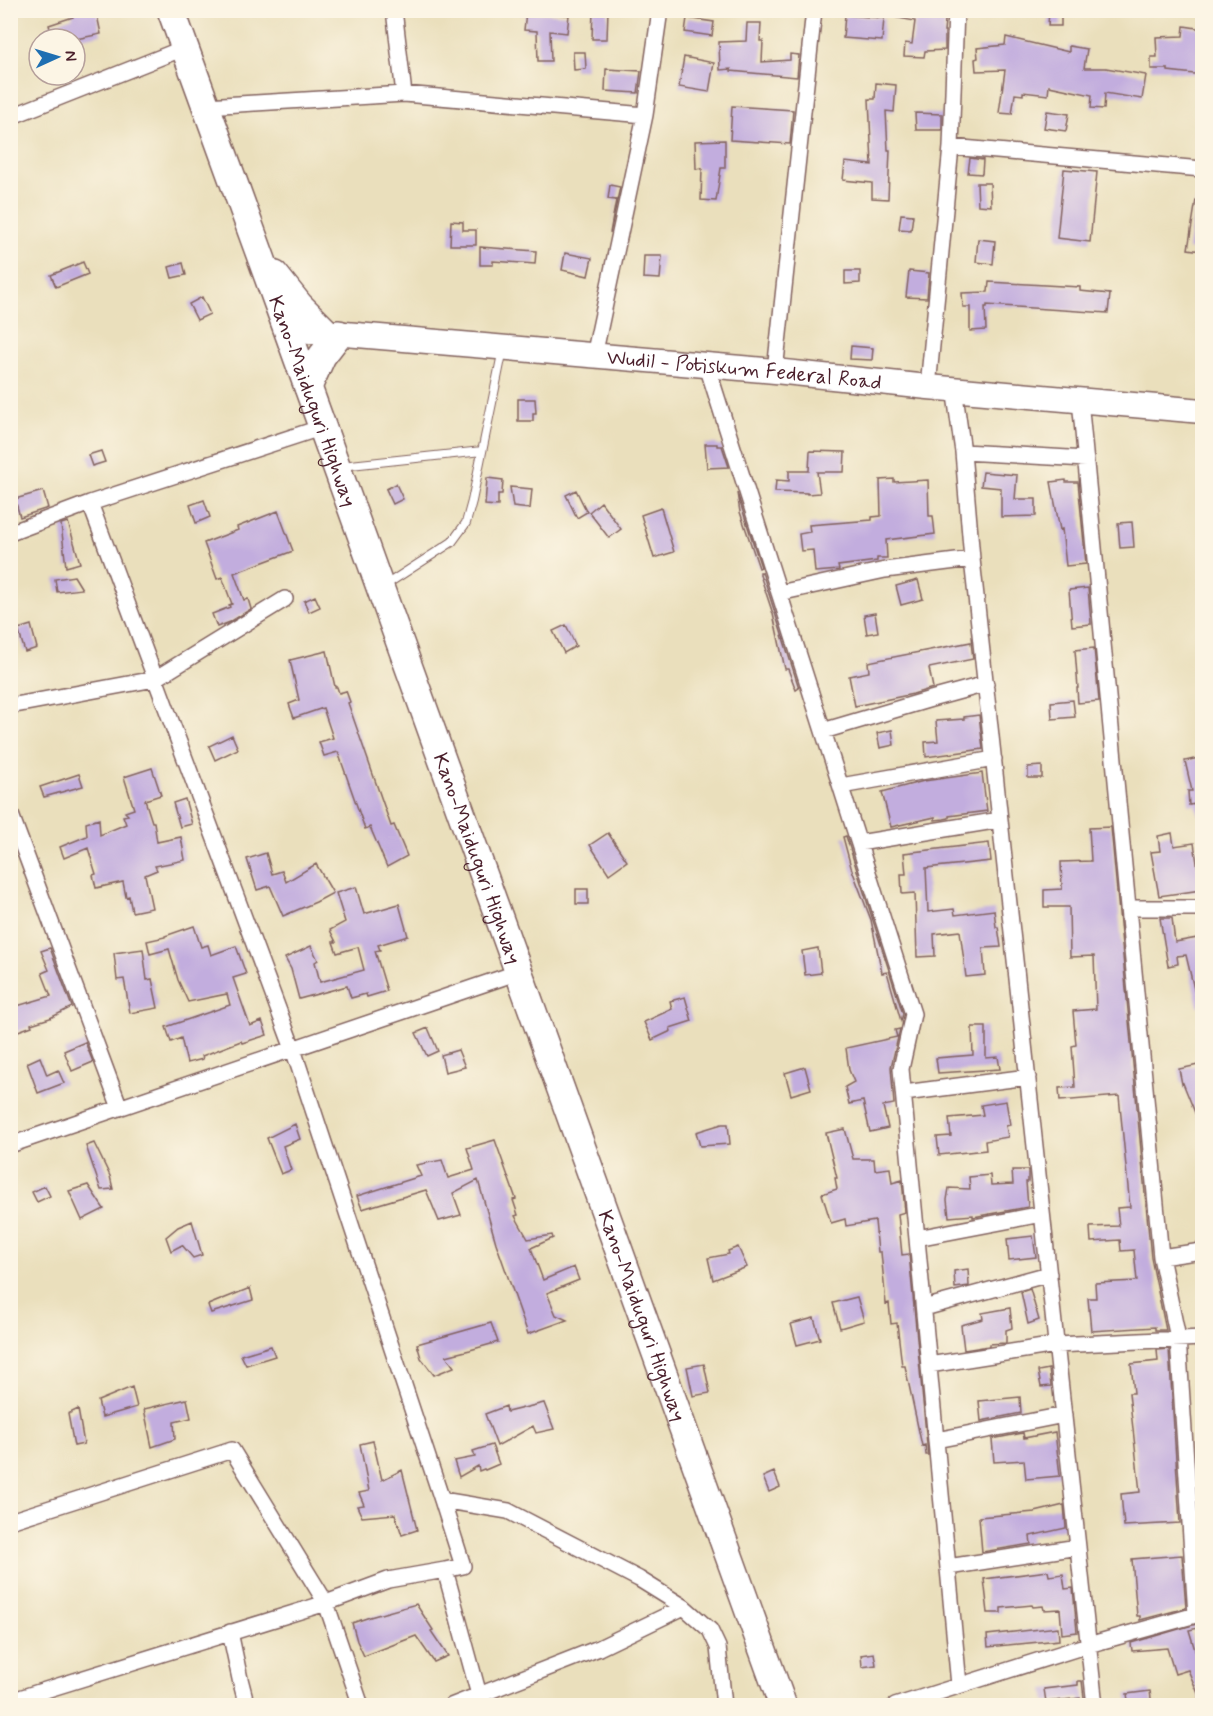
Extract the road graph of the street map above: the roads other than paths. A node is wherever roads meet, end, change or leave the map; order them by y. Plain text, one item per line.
1 (171, 10) edge
2 (394, 10) edge
3 (660, 10) edge
4 (814, 10) edge
5 (956, 10) edge
6 (184, 48) junction
7 (404, 94) junction
8 (206, 106) junction
9 (645, 115) junction
10 (10, 117) edge
11 (951, 147) junction
12 (1203, 169) edge
13 (261, 256) junction
14 (287, 329) junction
15 (332, 333) junction
16 (504, 347) junction
17 (594, 356) junction
18 (707, 366) junction
19 (775, 371) junction
20 (308, 387) junction
21 (928, 387) junction
22 (954, 388) junction
23 (1080, 400) junction
24 (1203, 411) edge
25 (322, 427) junction
26 (482, 451) junction
27 (963, 452) junction
28 (1086, 459) junction
29 (337, 467) junction
30 (90, 503) junction
31 (10, 533) edge
32 (972, 559) junction
33 (381, 589) junction
34 (779, 593) junction
35 (285, 599) dead end
36 (156, 679) junction
37 (986, 684) junction
38 (10, 706) edge
39 (823, 731) junction
40 (994, 759) junction
41 (841, 786) junction
42 (10, 813) edge
43 (1000, 820) junction
44 (859, 843) junction
45 (1128, 908) junction
46 (1203, 908) edge
47 (519, 972) junction
48 (293, 1049) junction
49 (1028, 1077) junction
50 (904, 1093) junction
51 (120, 1108) junction
52 (10, 1145) edge
53 (1042, 1214) junction
54 (917, 1238) junction
55 (1203, 1251) edge
56 (1161, 1257) junction
57 (1049, 1274) junction
58 (924, 1308) junction
59 (1178, 1338) junction
60 (1203, 1338) edge
61 (1056, 1345) junction
62 (929, 1365) junction
63 (1064, 1415) junction
64 (936, 1440) junction
65 (442, 1500) junction
66 (10, 1521) edge
67 (1078, 1547) junction
68 (948, 1567) junction
69 (445, 1570) junction
70 (326, 1602) junction
71 (684, 1607) junction
72 (230, 1632) junction
73 (1088, 1645) junction
74 (959, 1685) junction
75 (479, 1695) junction
76 (10, 1701) edge
77 (247, 1706) edge
78 (361, 1706) edge
79 (450, 1706) edge
80 (724, 1706) edge
81 (783, 1706) edge
82 (895, 1706) edge
83 (1095, 1706) edge

1 - 6 highway, Kano-Maiduguri Highway
2 - 7 street
3 - 9 street
4 - 19 street
5 - 11 street
6 - 8 highway, Kano-Maiduguri Highway
6 - 10 street
7 - 8 street
7 - 9 street
8 - 13 highway, Kano-Maiduguri Highway
9 - 17 street
11 - 12 street
11 - 21 street
13 - 14 highway, Kano-Maiduguri Highway
13 - 15 highway
14 - 15 main road, Wudil - Potiskum Federal Road
14 - 20 highway, Kano-Maiduguri Highway
15 - 16 main road, Wudil - Potiskum Federal Road
15 - 20 highway
16 - 17 main road, Wudil - Potiskum Federal Road
16 - 26 lane
17 - 18 main road, Wudil - Potiskum Federal Road
18 - 19 main road, Wudil - Potiskum Federal Road
18 - 34 street
19 - 21 main road, Wudil - Potiskum Federal Road
20 - 25 highway, Kano-Maiduguri Highway
21 - 22 main road, Wudil - Potiskum Federal Road
22 - 23 main road, Wudil - Potiskum Federal Road
22 - 27 street
23 - 24 main road, Wudil - Potiskum Federal Road
23 - 28 street
25 - 29 highway, Kano-Maiduguri Highway
25 - 30 street
26 - 29 lane
26 - 33 lane
27 - 28 street
27 - 32 street
28 - 45 street
29 - 33 highway, Kano-Maiduguri Highway
30 - 31 street
30 - 36 street
32 - 34 street
32 - 37 street
33 - 47 highway, Kano-Maiduguri Highway
34 - 39 street
35 - 36 street
36 - 38 street
36 - 48 street
37 - 39 street
37 - 40 street
39 - 41 street
40 - 41 street
40 - 43 street
41 - 44 street
42 - 51 street
43 - 44 street
43 - 49 street
44 - 50 street
45 - 46 street
45 - 56 street
47 - 48 street
47 - 81 highway, Kano-Maiduguri Highway
48 - 51 street
48 - 65 street
49 - 50 street
49 - 53 street
50 - 54 street
51 - 52 street
53 - 54 street
53 - 57 street
54 - 58 street
55 - 56 street
56 - 59 street
57 - 58 street
57 - 61 street
58 - 62 street
59 - 60 street
59 - 61 street
59 - 73 street
61 - 62 street
61 - 63 street
62 - 64 street
63 - 64 street
63 - 67 street
64 - 68 street
65 - 69 street
65 - 71 street
66 - 70 street
67 - 68 street
67 - 73 street
68 - 74 street
69 - 70 street
69 - 75 street
70 - 72 street
70 - 78 street
71 - 75 street
71 - 80 street
72 - 76 street
72 - 77 street
73 - 74 street
73 - 83 street
74 - 82 street
75 - 79 street

